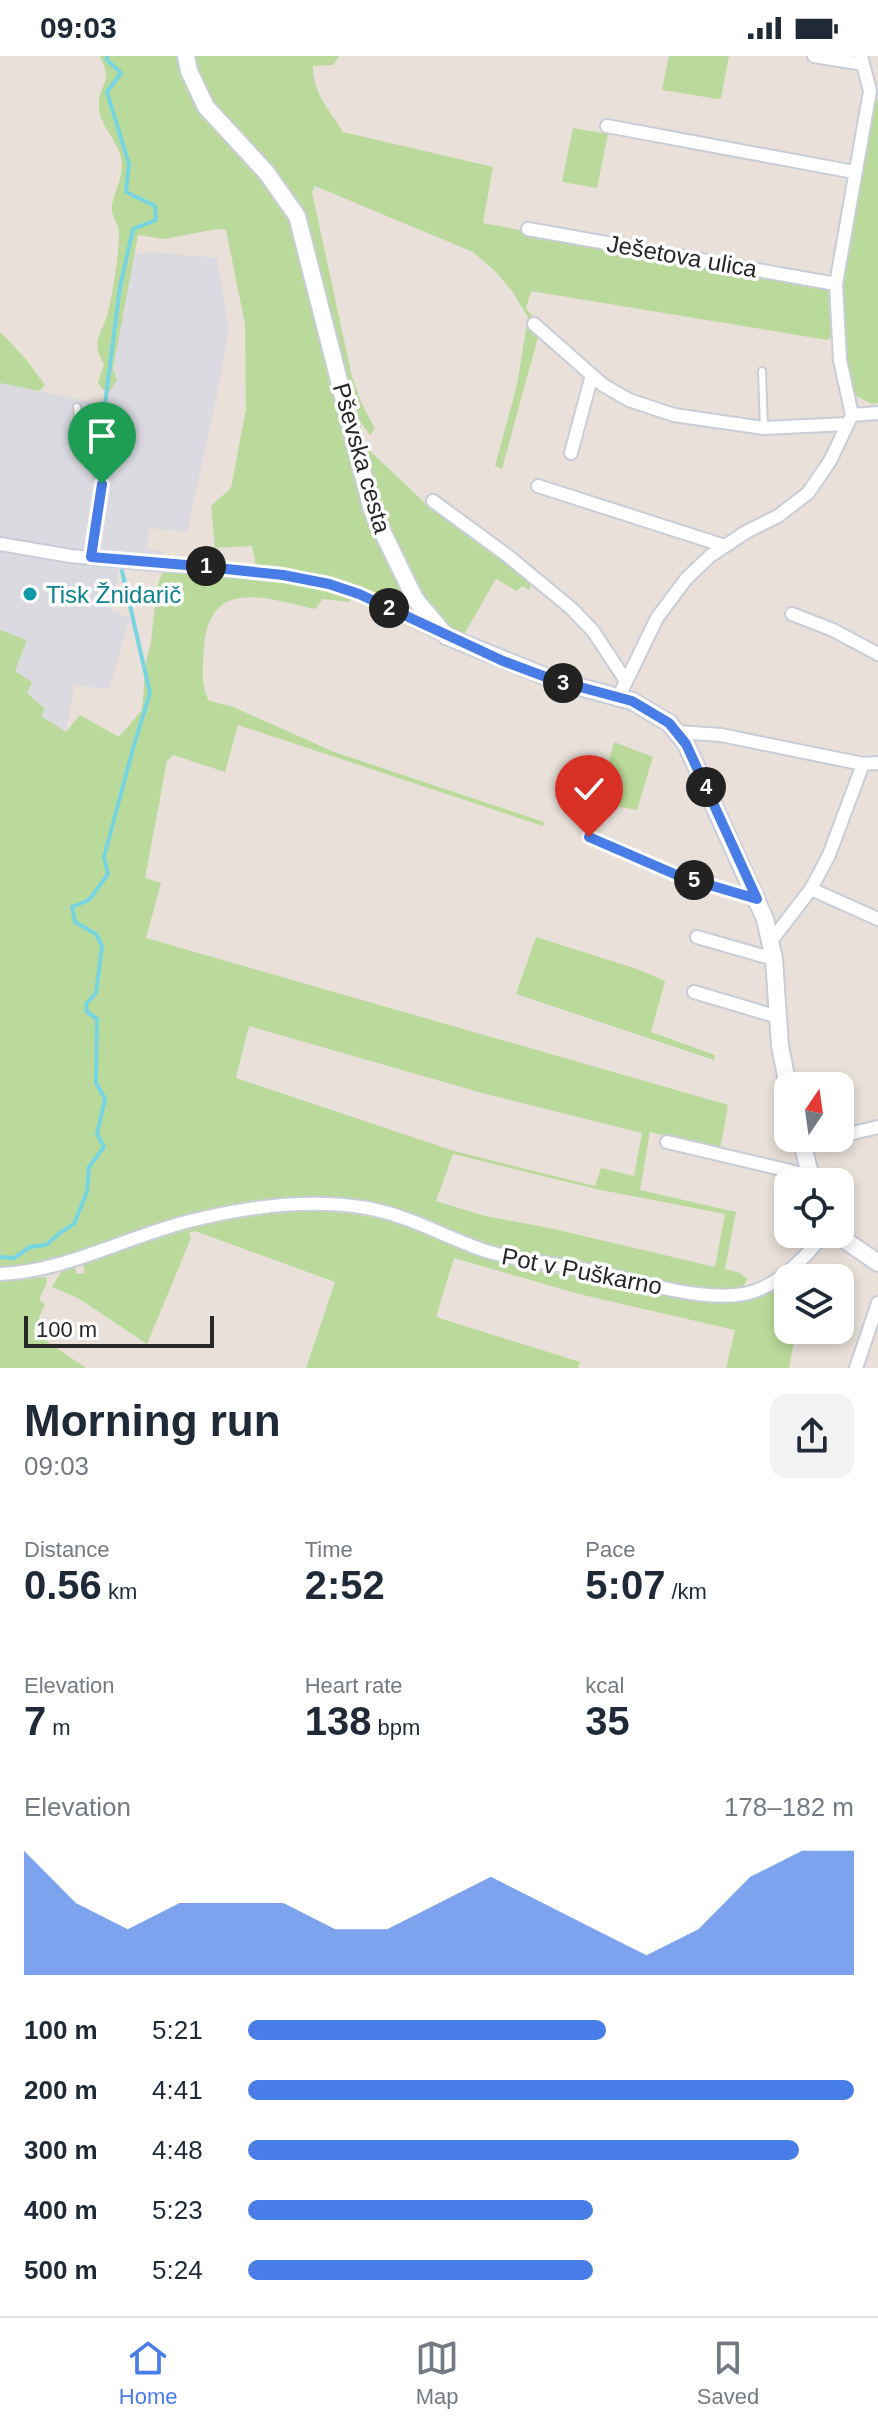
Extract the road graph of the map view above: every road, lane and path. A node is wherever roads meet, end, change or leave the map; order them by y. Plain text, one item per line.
1 (186, 56) edge
2 (814, 56) edge
3 (862, 60) edge
4 (874, 92) edge
5 (607, 126) dead end
6 (854, 172) junction
7 (528, 229) dead end
8 (836, 284) junction
9 (534, 324) dead end
10 (762, 371) dead end
11 (592, 375) junction
12 (77, 407) dead end
13 (878, 413) edge
14 (850, 419) junction
15 (764, 428) junction
16 (571, 453) dead end
17 (538, 486) dead end
18 (433, 501) dead end
19 (0, 544) edge
20 (725, 546) junction
21 (91, 557) junction
22 (792, 614) dead end
23 (446, 636) junction
24 (878, 654) edge
25 (626, 681) junction
26 (618, 698) junction
27 (678, 732) junction
28 (878, 763) edge
29 (863, 764) junction
30 (589, 837) dead end
31 (811, 889) junction
32 (757, 899) junction
33 (878, 919) edge
34 (697, 937) dead end
35 (771, 941) junction
36 (774, 959) junction
37 (694, 992) dead end
38 (778, 1017) junction
39 (785, 1072) edge
40 (878, 1127) edge
41 (854, 1133) edge
42 (667, 1142) dead end
43 (774, 1169) edge
44 (854, 1246) edge
45 (811, 1248) edge
46 (878, 1263) edge
47 (0, 1274) edge
48 (878, 1303) edge
49 (856, 1368) edge

1 - 23 street, Pševska cesta
2 - 3 street
3 - 4 street
4 - 6 street
5 - 6 street
6 - 8 street
7 - 8 street, Ješetova ulica
8 - 14 street
9 - 11 street
10 - 15 lane
11 - 15 street
11 - 16 street
12 - 21 lane
13 - 14 street
14 - 15 street
14 - 20 street
17 - 20 street
18 - 25 street
19 - 21 street
20 - 25 street
21 - 23 street
22 - 24 street
23 - 26 street, Pševska cesta
25 - 26 street
26 - 27 street, Pševska cesta
27 - 29 street
27 - 32 street
28 - 29 street
29 - 31 street
30 - 32 street
31 - 33 street
31 - 35 street
32 - 35 street
34 - 36 street
35 - 36 street
36 - 38 street
37 - 38 street
38 - 39 street
40 - 41 street
42 - 43 street
44 - 46 street
45 - 47 street, Pot v Puškarno
48 - 49 street

